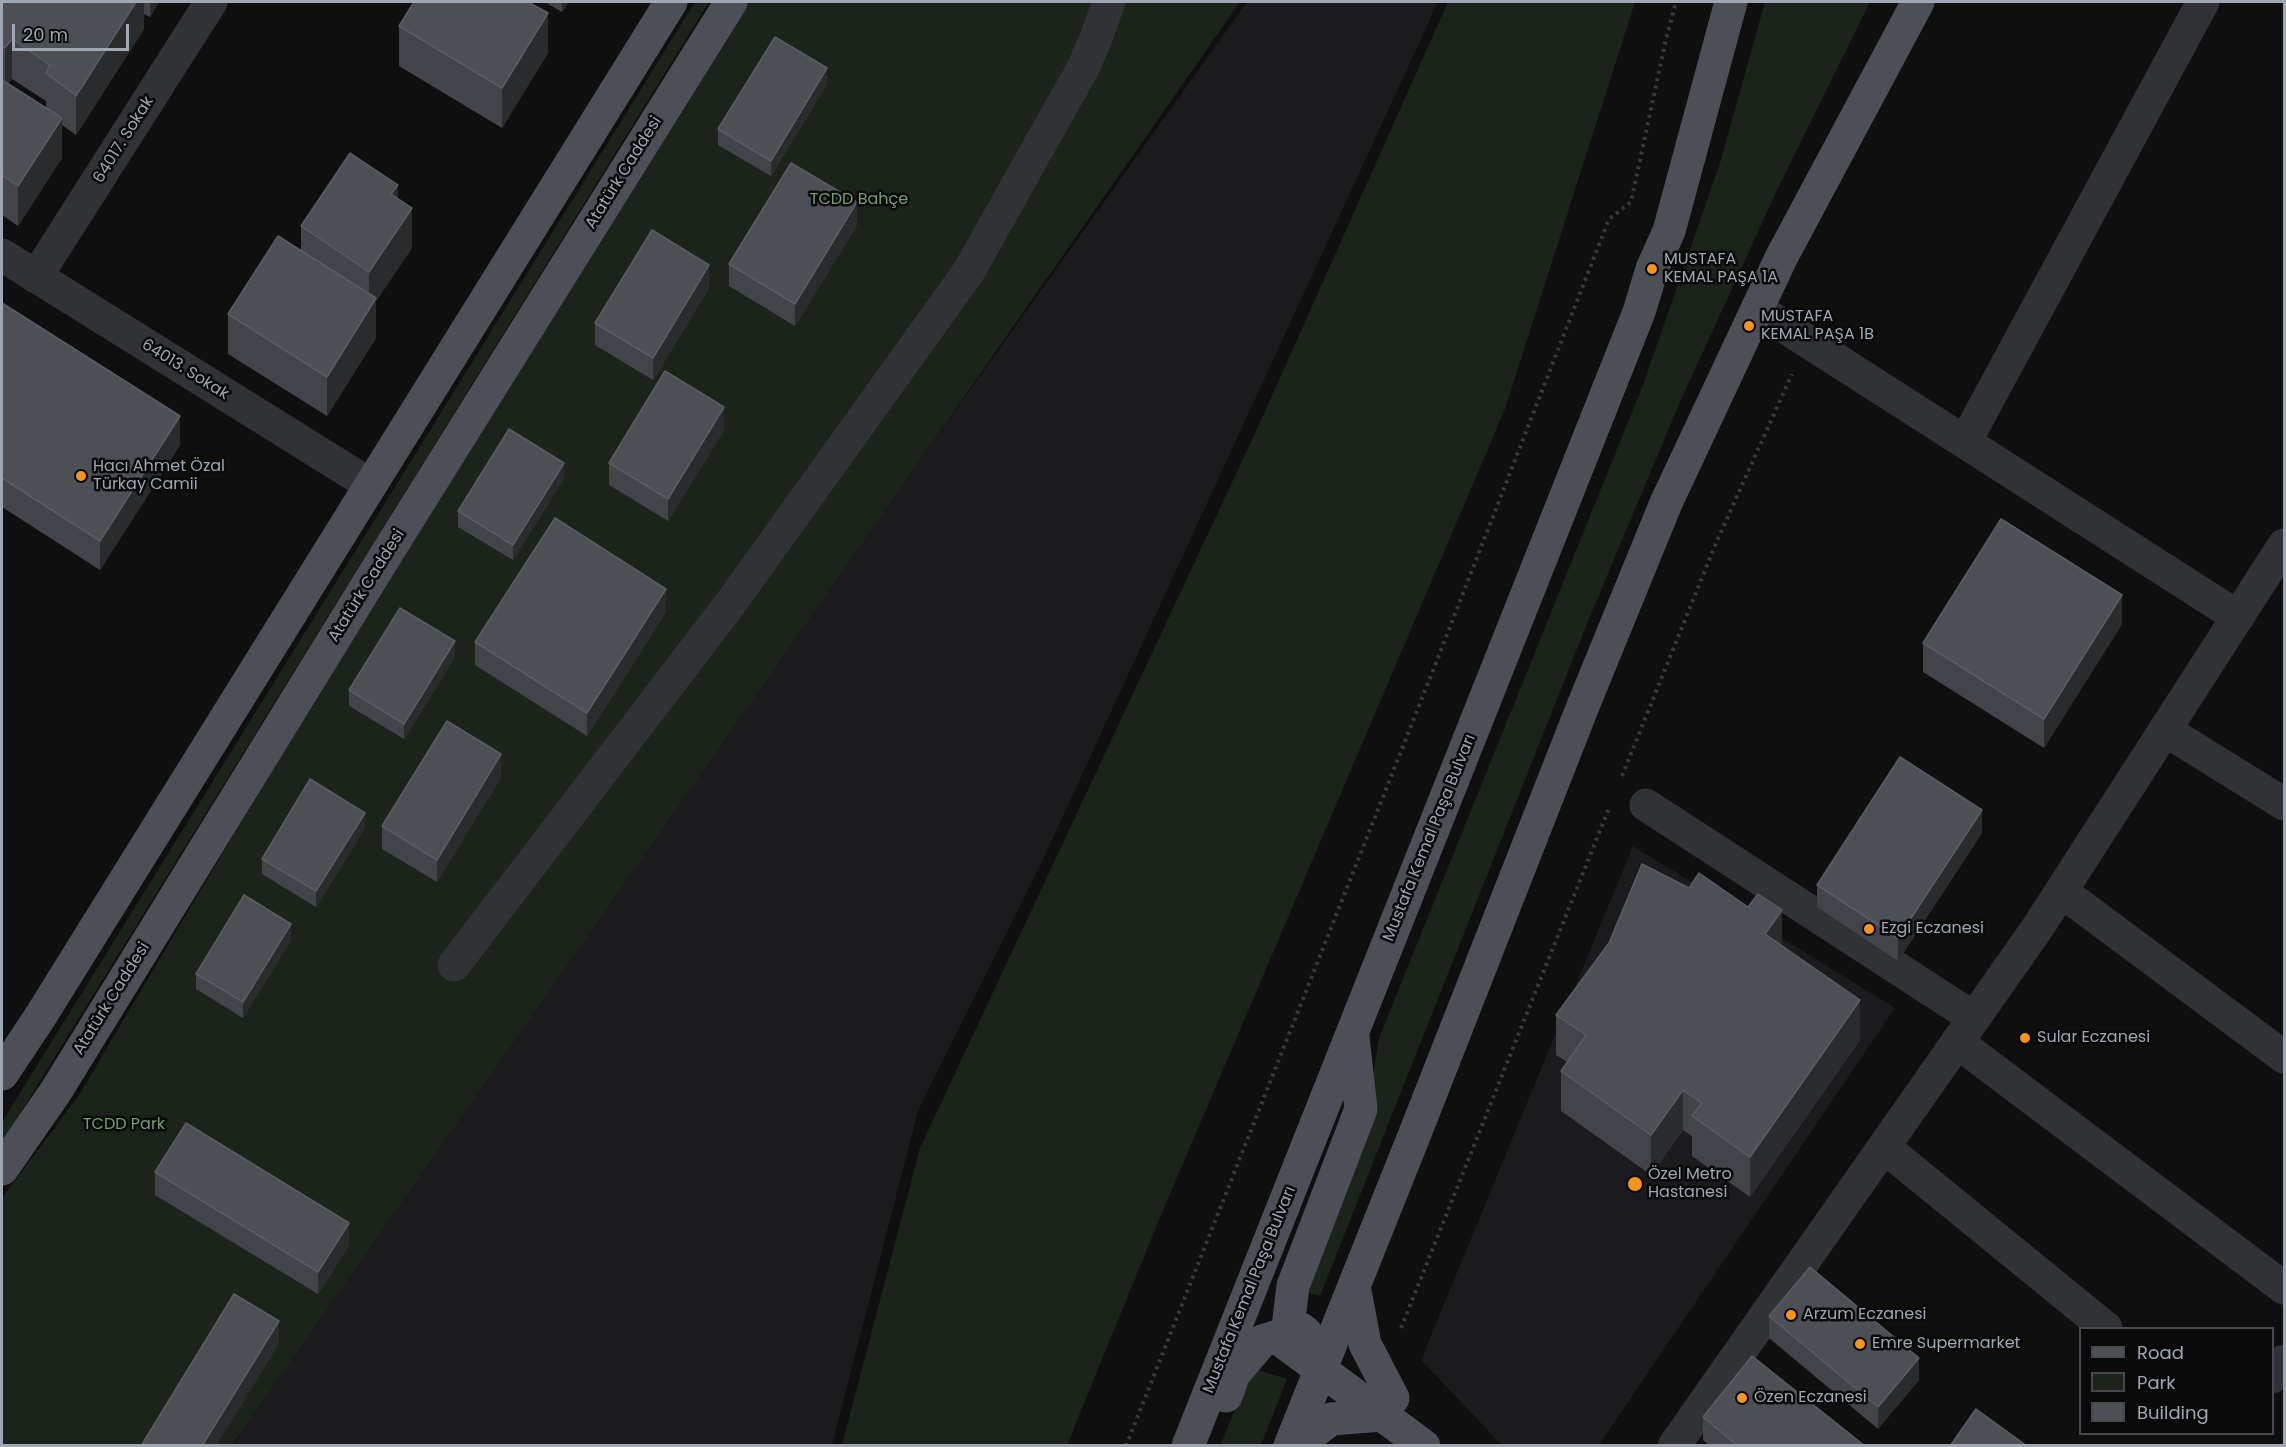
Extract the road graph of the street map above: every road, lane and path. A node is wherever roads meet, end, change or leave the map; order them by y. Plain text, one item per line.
1 (211, 2) edge
2 (671, 2) edge
3 (731, 2) edge
4 (1108, 2) edge
5 (1676, 2) edge
6 (1731, 2) edge
7 (1918, 2) edge
8 (2204, 2) edge
9 (2, 255) edge
10 (36, 277) junction
11 (1757, 309) junction
12 (1807, 340) junction
13 (1965, 442) junction
14 (369, 484) junction
15 (2284, 545) edge
16 (2238, 617) junction
17 (2165, 730) junction
18 (1622, 776) dead end
19 (1613, 799) dead end
20 (2284, 804) edge
21 (1646, 805) dead end
22 (2061, 891) junction
23 (454, 965) dead end
24 (1965, 1030) junction
25 (1352, 1033) junction
26 (2284, 1057) edge
27 (2, 1074) edge
28 (1884, 1147) junction
29 (2, 1169) edge
30 (1354, 1286) junction
31 (2284, 1288) edge
32 (2104, 1327) edge
33 (1288, 1333) junction
34 (1324, 1359) junction
35 (2284, 1361) edge
36 (2274, 1374) edge
37 (1386, 1396) junction
38 (1126, 1446) edge
39 (1188, 1446) edge
40 (1207, 1446) edge
41 (1290, 1446) edge
42 (1296, 1446) edge
43 (1424, 1446) edge
44 (1446, 1446) edge
45 (1674, 1446) edge

1 - 10 street, 64017. Sokak
2 - 14 main road
3 - 29 main road, Atatürk Caddesi
4 - 23 street
5 - 38 path
6 - 25 main road, Mustafa Kemal Paşa Bulvarı
7 - 11 main road
8 - 13 street
9 - 10 street, 64013. Sokak
10 - 14 street, 64013. Sokak
11 - 12 street
11 - 30 main road
12 - 13 street
12 - 18 path
13 - 16 street
14 - 27 main road
15 - 16 street
16 - 17 street
17 - 20 street
17 - 22 street
19 - 37 path
21 - 24 street
22 - 24 street
22 - 26 street
24 - 28 street
24 - 31 street
25 - 33 main road
25 - 39 main road, Mustafa Kemal Paşa Bulvarı
28 - 32 street
28 - 45 street
30 - 34 main road
30 - 37 main road
33 - 34 main road
33 - 40 main road
34 - 37 main road
34 - 41 main road
35 - 36 street
37 - 42 main road
37 - 43 main road
37 - 44 main road

